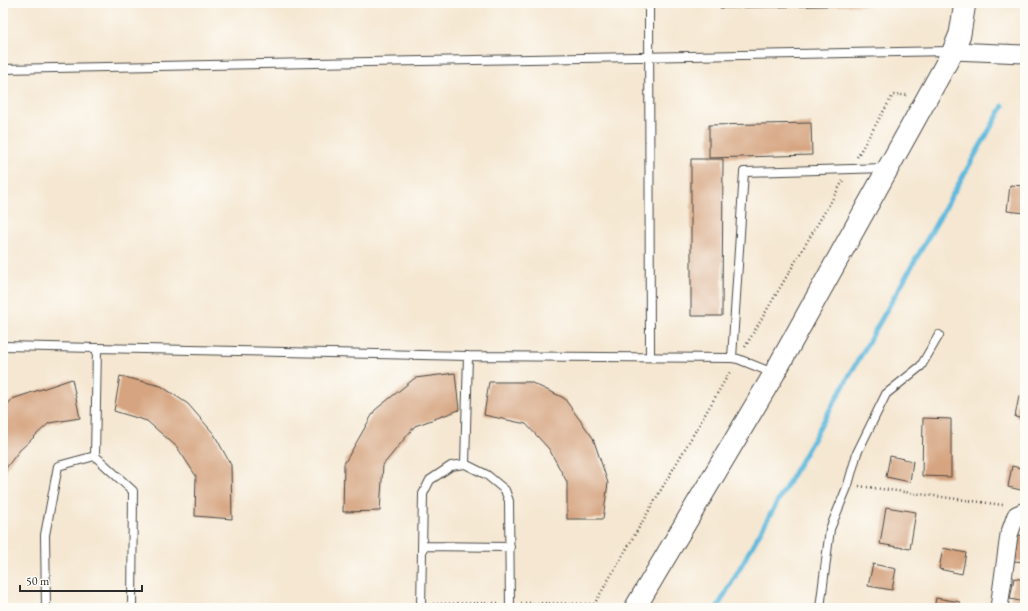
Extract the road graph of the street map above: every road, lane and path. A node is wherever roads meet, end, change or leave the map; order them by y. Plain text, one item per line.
1 (649, 3) edge
2 (965, 3) edge
3 (953, 51) junction
4 (1025, 54) edge
5 (648, 58) junction
6 (3, 69) edge
7 (929, 95) junction
8 (888, 168) junction
9 (850, 169) junction
10 (939, 335) dead end
11 (3, 346) edge
12 (96, 348) junction
13 (468, 356) junction
14 (650, 357) junction
15 (735, 358) junction
16 (774, 374) junction
17 (95, 456) junction
18 (465, 464) junction
19 (848, 485) junction
20 (1020, 513) edge
21 (422, 546) junction
22 (510, 547) junction
23 (46, 608) edge
24 (132, 608) edge
25 (421, 608) edge
26 (510, 608) edge
27 (592, 608) edge
28 (635, 608) edge
29 (820, 608) edge
30 (999, 608) edge

1 - 5 lane
2 - 3 street
3 - 4 street
3 - 5 lane
3 - 7 street
5 - 6 lane
5 - 14 lane
7 - 8 street
7 - 9 path
8 - 9 lane
8 - 16 street
9 - 15 path
9 - 15 lane
10 - 19 lane
11 - 12 lane
12 - 13 lane
12 - 17 lane
13 - 14 lane
13 - 18 lane
14 - 15 lane
15 - 16 lane
15 - 27 path
16 - 28 street
17 - 23 lane
17 - 24 lane
18 - 21 lane
18 - 22 lane
19 - 20 path
19 - 29 lane
20 - 30 street
21 - 22 lane
21 - 25 lane
22 - 26 lane

